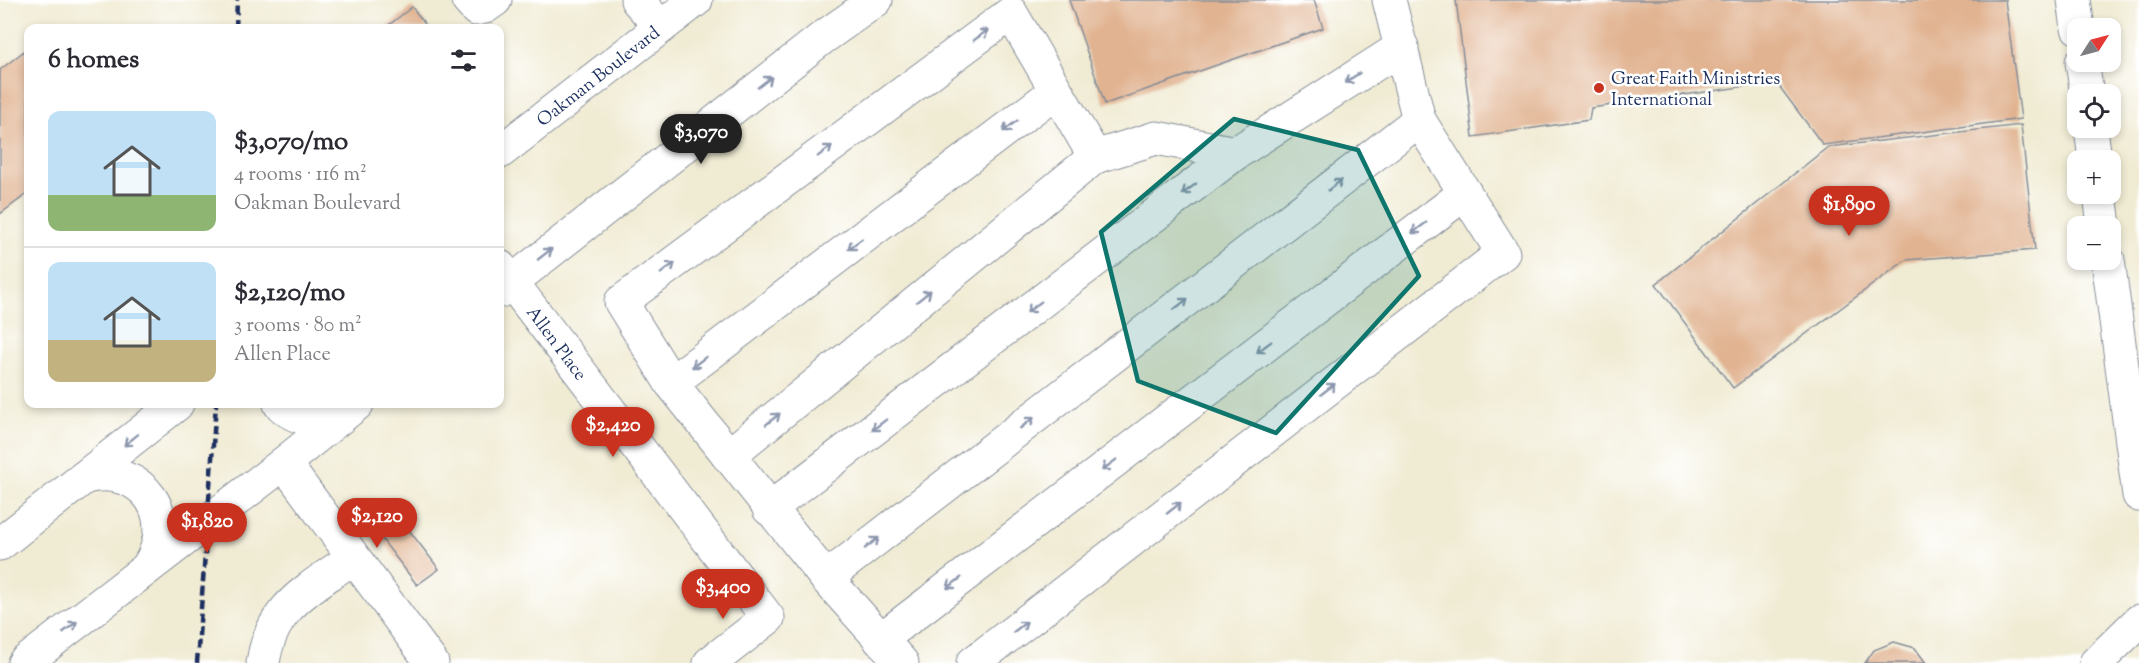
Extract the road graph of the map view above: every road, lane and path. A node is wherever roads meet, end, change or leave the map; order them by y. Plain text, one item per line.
1 (468, 0) edge
2 (495, 0) edge
3 (637, 0) edge
4 (696, 0) edge
5 (876, 0) edge
6 (1389, 0) edge
7 (2074, 0) edge
8 (2077, 18) edge
9 (661, 27) junction
10 (1402, 47) junction
11 (1056, 91) junction
12 (1419, 120) junction
13 (504, 149) edge
14 (1236, 153) junction
15 (1095, 157) junction
16 (1465, 193) junction
17 (2109, 270) edge
18 (504, 279) edge
19 (504, 281) edge
20 (671, 383) junction
21 (172, 408) edge
22 (286, 408) edge
23 (350, 410) edge
24 (728, 456) junction
25 (284, 463) junction
26 (85, 477) junction
27 (2139, 495) edge
28 (769, 509) junction
29 (0, 544) edge
30 (352, 558) junction
31 (148, 567) junction
32 (826, 578) junction
33 (2139, 621) edge
34 (891, 651) edge
35 (24, 663) edge
36 (263, 663) edge
37 (432, 663) edge
38 (710, 663) edge
39 (974, 663) edge
40 (2096, 663) edge

1 - 2 street
3 - 9 street
4 - 9 street, Oakman Boulevard
18 -> 5 street
6 - 10 street
7 - 8 street
9 - 13 street, Oakman Boulevard
10 - 12 street
10 -> 14 street
11 - 15 street
11 -> 20 street
20 -> 11 street
12 - 16 street
32 -> 12 street
14 - 15 street
14 -> 28 street
24 -> 15 street
16 -> 34 street
39 -> 16 street
17 - 27 street
19 - 38 street, Allen Place
20 - 24 street
21 -> 26 street
22 - 23 street
23 - 25 street
24 - 28 street
25 - 30 street
25 - 31 street
26 - 29 street
26 - 31 street
28 - 32 street
30 - 36 street
30 - 37 street
35 -> 31 street
32 - 34 street
33 - 40 street

